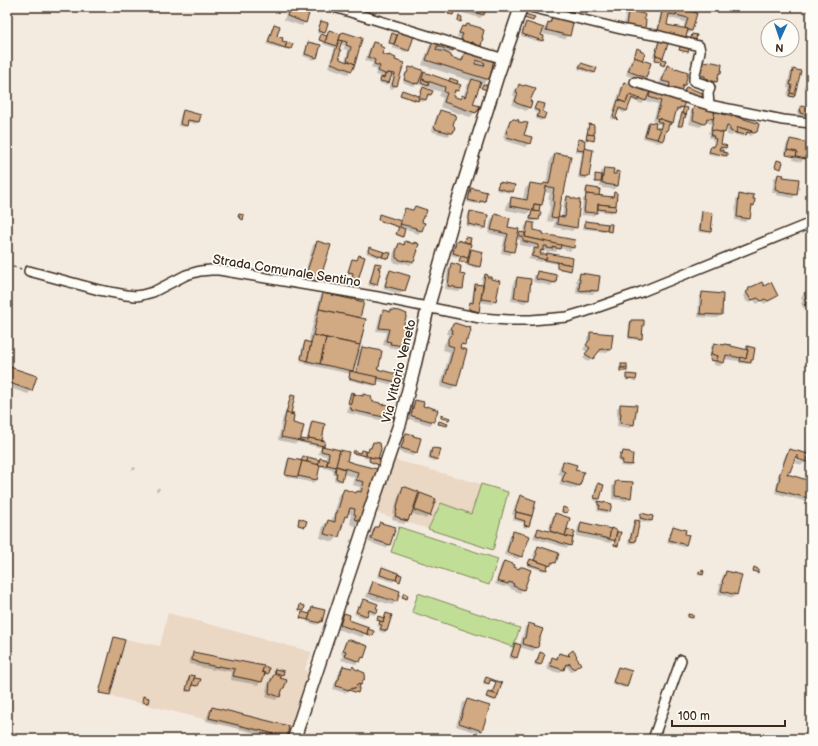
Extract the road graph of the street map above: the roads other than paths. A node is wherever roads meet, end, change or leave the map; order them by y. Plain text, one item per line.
1 (334, 7) edge
2 (521, 7) edge
3 (530, 7) edge
4 (504, 59) junction
5 (635, 82) dead end
6 (709, 105) junction
7 (811, 123) edge
8 (811, 224) edge
9 (29, 271) road end
10 (428, 307) junction
11 (682, 660) dead end
12 (294, 739) edge
13 (653, 739) edge

1 - 4 street
2 - 4 street, Via Vittorio Veneto
3 - 6 street
4 - 10 street, Via Vittorio Veneto
5 - 6 street
6 - 7 street
8 - 10 street, Strada Comunale Sentino
9 - 10 street, Strada Comunale Sentino
10 - 12 street, Via Vittorio Veneto
11 - 13 street

